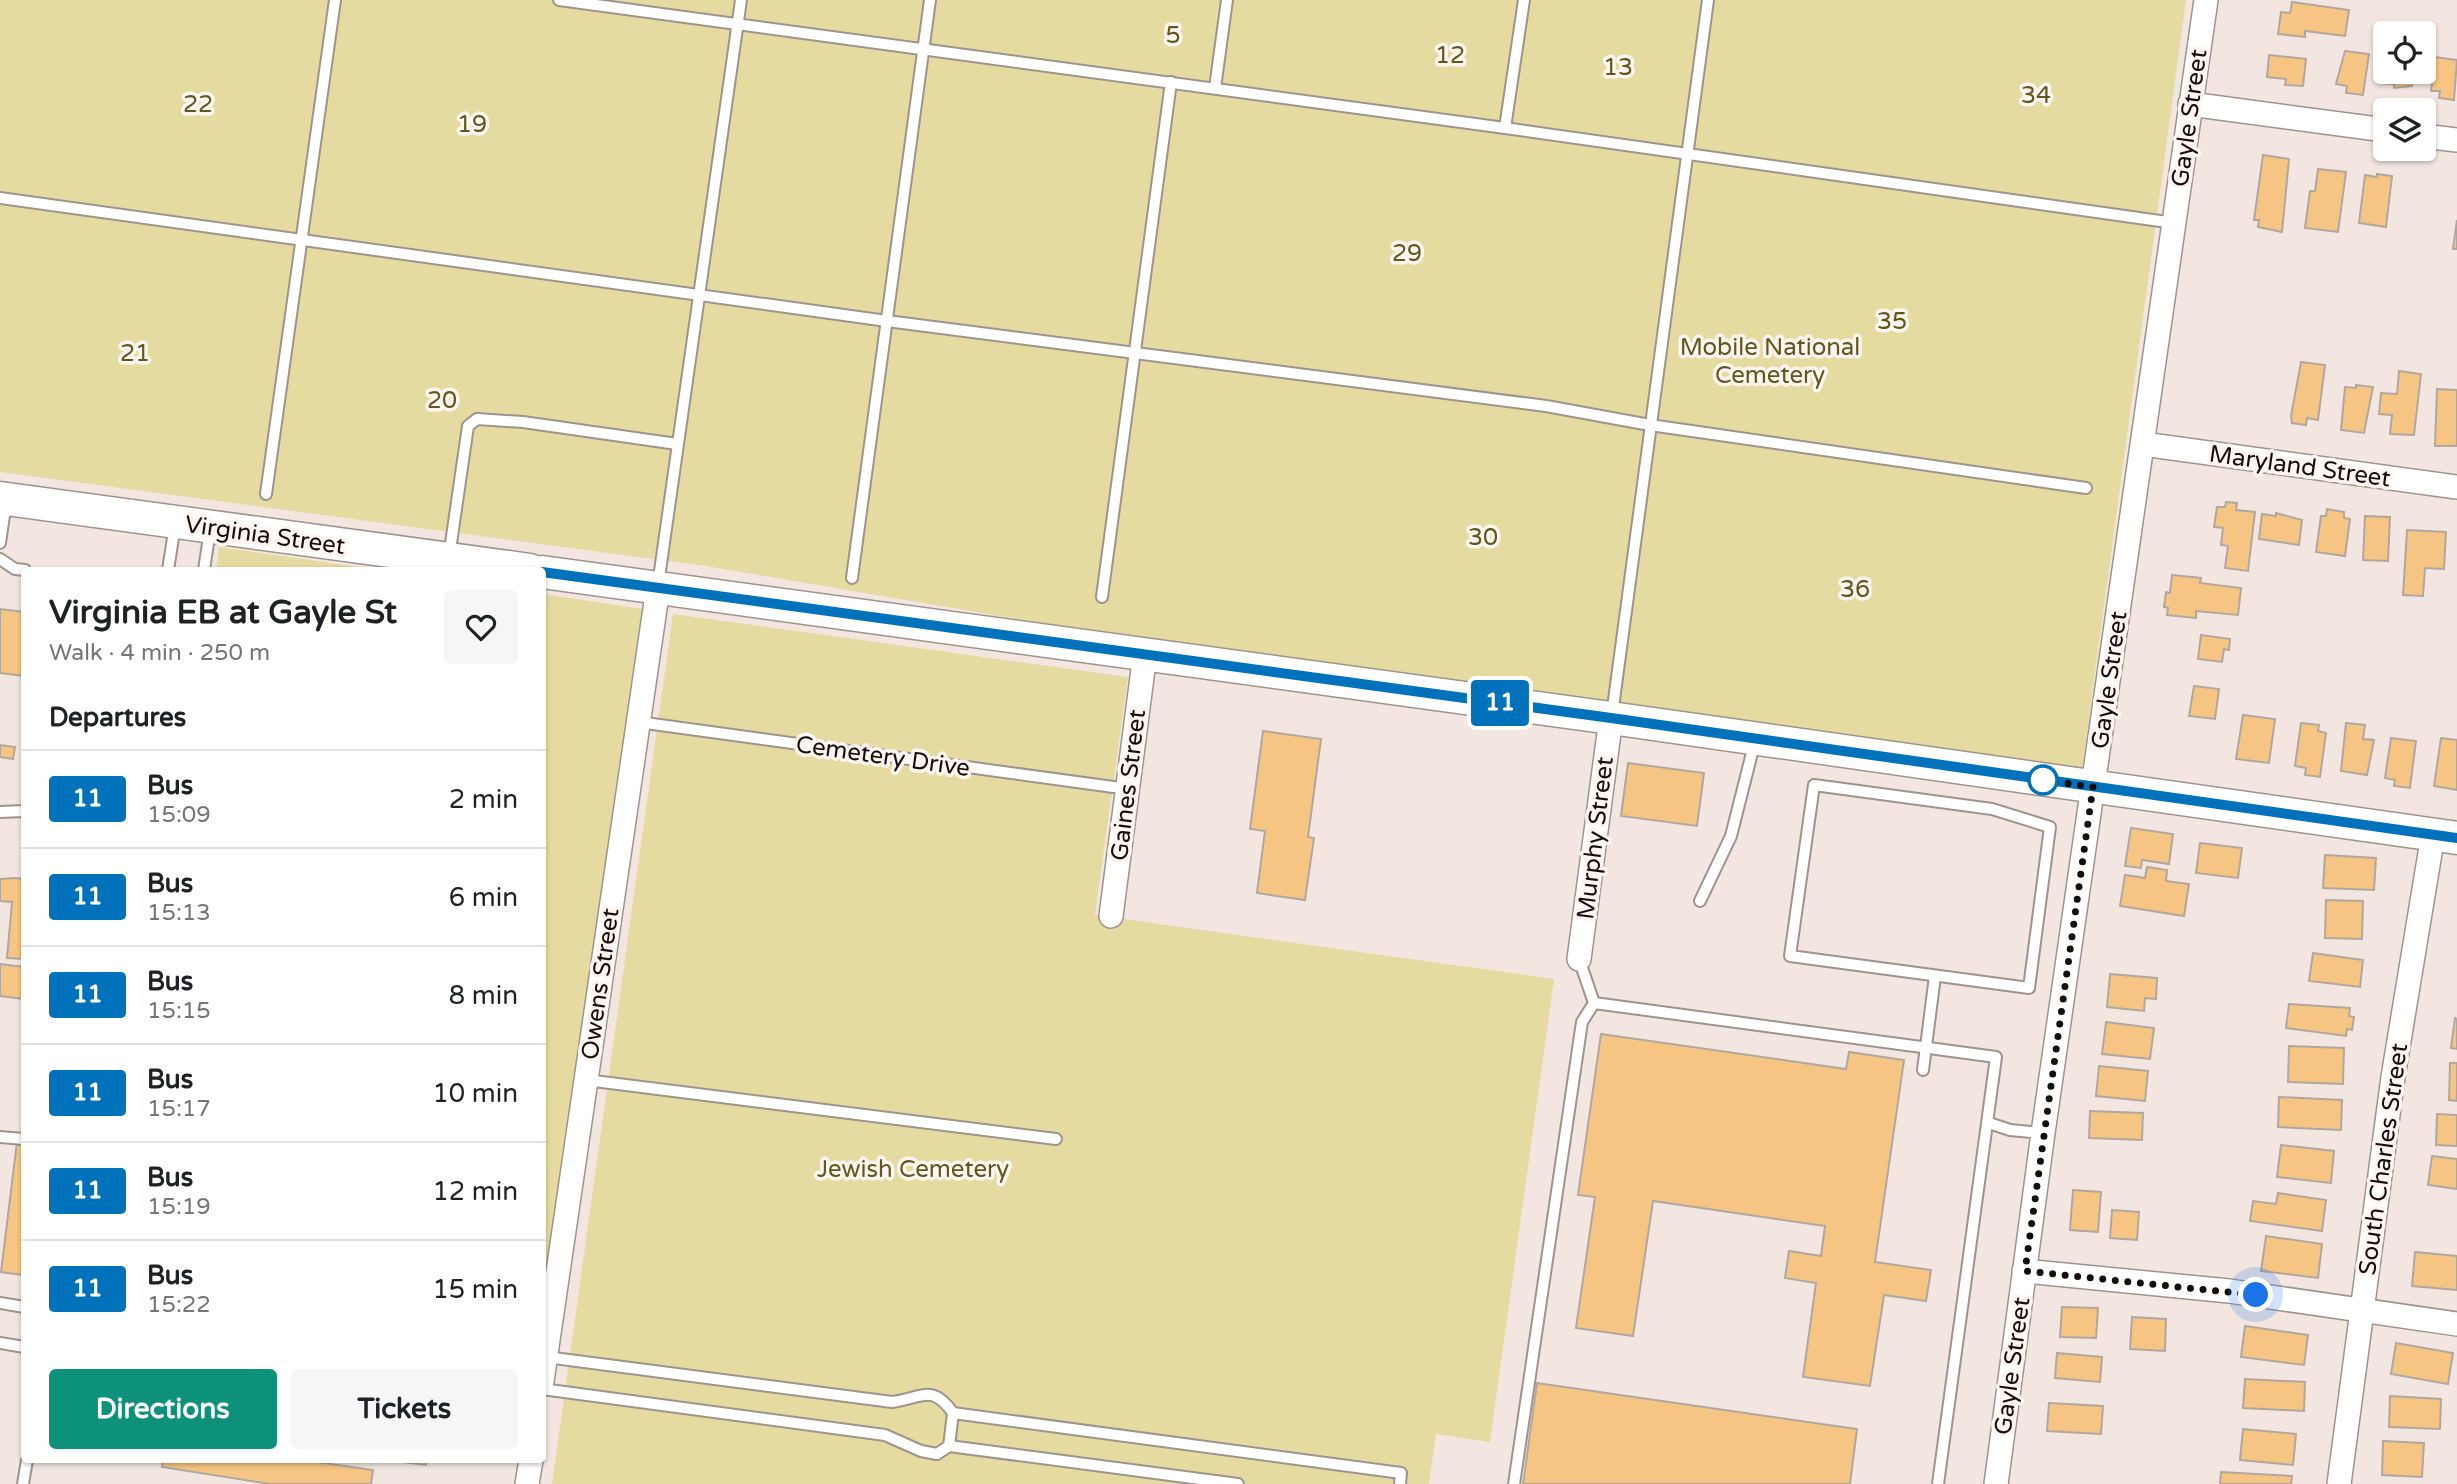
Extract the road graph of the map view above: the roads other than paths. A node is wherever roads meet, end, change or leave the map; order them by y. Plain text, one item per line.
1 (335, 0) edge
2 (559, 0) edge
3 (741, 0) edge
4 (930, 0) edge
5 (1227, 0) edge
6 (1524, 0) edge
7 (1709, 0) edge
8 (2206, 0) edge
9 (738, 24) junction
10 (923, 49) junction
11 (1171, 82) junction
12 (1215, 88) junction
13 (2190, 103) junction
14 (1505, 128) junction
15 (2373, 129) edge
16 (2436, 137) edge
17 (2457, 140) edge
18 (1686, 153) junction
19 (0, 198) edge
20 (2174, 223) junction
21 (302, 239) junction
22 (698, 295) junction
23 (887, 321) junction
24 (1136, 354) junction
25 (1650, 425) junction
26 (677, 444) junction
27 (2143, 444) junction
28 (2457, 487) edge
29 (2086, 488) dead end
30 (266, 494) dead end
31 (3, 498) edge
32 (175, 522) junction
33 (211, 527) junction
34 (0, 543) edge
35 (0, 559) edge
36 (449, 560) junction
37 (168, 567) edge
38 (204, 567) edge
39 (506, 567) edge
40 (21, 570) edge
41 (546, 573) edge
42 (852, 578) dead end
43 (658, 588) junction
44 (1102, 597) dead end
45 (1145, 654) junction
46 (1611, 718) junction
47 (638, 722) junction
48 (1756, 739) junction
49 (2093, 787) junction
50 (1128, 789) junction
51 (21, 811) edge
52 (0, 812) edge
53 (2445, 837) edge
54 (1700, 901) dead end
55 (1111, 916) dead end
56 (1579, 959) joint
57 (1935, 976) junction
58 (1594, 1003) junction
59 (1925, 1048) junction
60 (1923, 1070) dead end
61 (586, 1080) junction
62 (1989, 1123) junction
63 (2043, 1133) junction
64 (0, 1137) edge
65 (21, 1139) edge
66 (1056, 1139) dead end
67 (2025, 1271) junction
68 (0, 1303) edge
69 (21, 1306) edge
70 (2362, 1311) junction
71 (2457, 1324) edge
72 (0, 1343) edge
73 (21, 1346) edge
74 (546, 1357) joint
75 (546, 1390) edge
76 (953, 1413) junction
77 (949, 1446) junction
78 (26, 1463) edge
79 (530, 1463) edge
80 (23, 1484) edge
81 (527, 1484) edge
82 (1238, 1484) edge
83 (1400, 1484) edge
84 (1514, 1484) edge
85 (1938, 1484) edge
86 (1996, 1484) edge
87 (2339, 1484) edge

1 - 21 lane
2 - 9 lane
3 - 9 lane
4 - 10 lane
5 - 12 lane
6 - 14 lane
7 - 18 lane
8 - 13 street, Gayle Street
9 - 10 lane
9 - 22 lane
10 - 11 lane
10 - 23 lane
11 - 12 lane
11 - 24 lane
12 - 14 lane
13 - 15 street
13 - 20 street, Gayle Street
14 - 18 lane
16 - 17 street
18 - 20 lane
18 - 25 lane
19 - 21 lane
20 - 27 street, Gayle Street
21 - 22 lane
21 - 30 lane
22 - 23 lane
22 - 26 lane
23 - 24 lane
23 - 42 lane
24 - 25 lane
24 - 44 lane
25 - 29 lane
25 - 46 lane
26 - 36 lane
26 - 43 lane
27 - 28 street, Maryland Street
27 - 49 street, Gayle Street
31 - 32 street, Virginia Street
31 - 34 lane
32 - 33 street, Virginia Street
32 - 37 lane
33 - 36 street, Virginia Street
33 - 38 lane
35 - 40 lane
36 - 39 street, Virginia Street
41 - 43 street
43 - 45 street
43 - 47 street, Owens Street
45 - 46 street
45 - 50 street, Gaines Street
46 - 48 street
46 - 56 street, Murphy Street
47 - 50 lane, Cemetery Drive
47 - 61 street, Owens Street
48 - 49 street
48 - 54 lane
49 - 53 street
49 - 63 street, Gayle Street
50 - 55 street, Gaines Street
51 - 52 lane
53 - 70 street, South Charles Street
56 - 58 lane
57 - 57 lane
57 - 59 lane
58 - 59 lane
58 - 84 lane
59 - 60 lane
59 - 62 lane
61 - 66 lane
61 - 74 street, Owens Street
62 - 63 lane
62 - 85 lane
63 - 67 street, Gayle Street
64 - 65 lane
67 - 70 street
67 - 86 street, Gayle Street
68 - 69 lane
70 - 71 street
70 - 87 street, South Charles Street
72 - 73 lane
74 - 76 lane
75 - 77 lane
76 - 77 lane
76 - 83 lane
77 - 82 lane
78 - 80 lane
79 - 81 street

